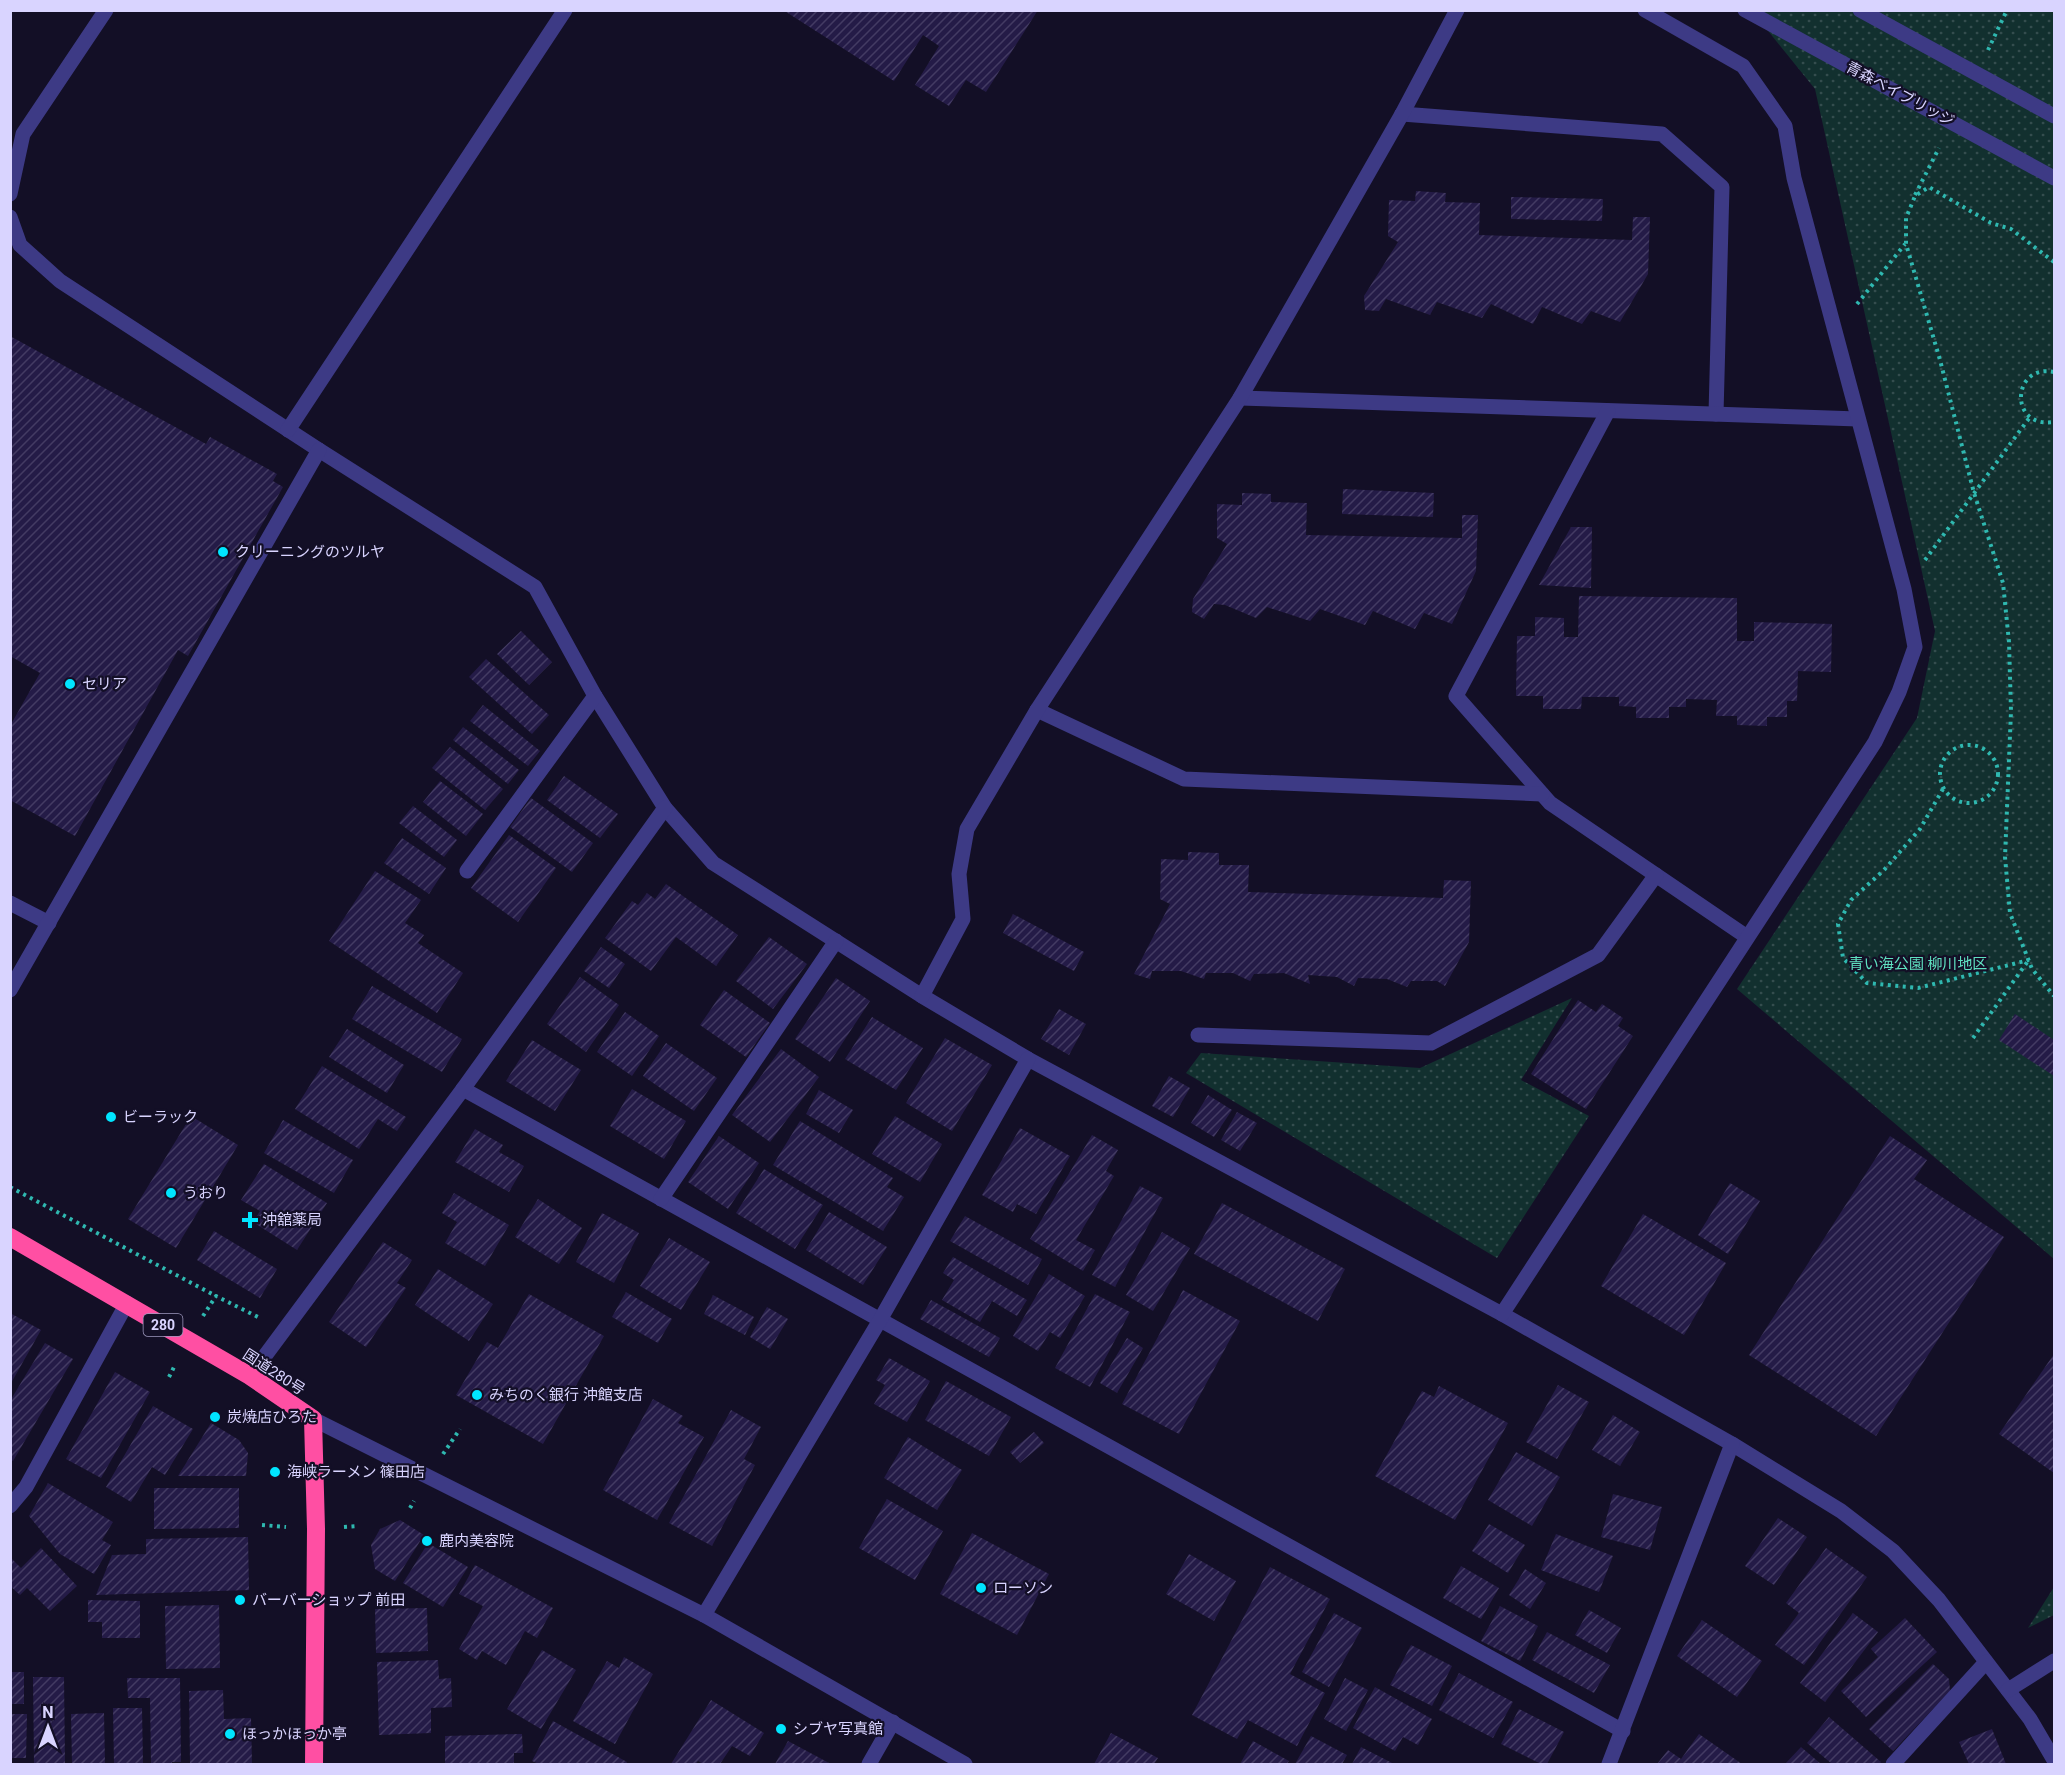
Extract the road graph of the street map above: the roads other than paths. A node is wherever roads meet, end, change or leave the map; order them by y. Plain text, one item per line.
1 (106, 10) edge
2 (564, 10) edge
3 (1457, 10) edge
4 (1645, 10) edge
5 (1745, 10) edge
6 (1860, 10) edge
7 (1402, 114) junction
8 (2055, 116) edge
9 (17, 130) edge
10 (2055, 178) edge
11 (10, 194) edge
12 (10, 217) edge
13 (15, 245) edge
14 (1240, 398) junction
15 (1608, 411) junction
16 (1716, 414) junction
17 (1858, 419) junction
18 (288, 430) junction
19 (319, 450) junction
20 (595, 696) junction
21 (1038, 710) junction
22 (1542, 794) junction
23 (665, 808) junction
24 (467, 871) dead end
25 (1656, 875) junction
26 (10, 903) edge
27 (49, 923) junction
28 (1747, 937) junction
29 (836, 941) junction
30 (10, 990) edge
31 (922, 996) junction
32 (1198, 1035) dead end
33 (1028, 1059) junction
34 (463, 1089) junction
35 (661, 1199) junction
36 (10, 1237) edge
37 (127, 1304) junction
38 (1502, 1314) junction
39 (880, 1320) junction
40 (250, 1376) junction
41 (313, 1419) junction
42 (1731, 1444) junction
43 (10, 1506) edge
44 (704, 1615) junction
45 (2055, 1661) edge
46 (1986, 1662) junction
47 (2008, 1690) junction
48 (893, 1722) junction
49 (1623, 1731) junction
50 (2055, 1760) edge
51 (314, 1764) edge
52 (869, 1764) edge
53 (965, 1764) edge
54 (1609, 1764) edge
55 (1893, 1764) edge

1 - 9 street
2 - 18 street
3 - 7 street
4 - 17 street
5 - 10 street, 青森ベイブリッジ, bridge
6 - 8 street, bridge
7 - 14 street
7 - 16 street
9 - 11 street
12 - 13 street
13 - 18 street
14 - 15 street
14 - 21 street
15 - 16 street
15 - 22 street
16 - 17 street
17 - 28 street
18 - 19 street
19 - 20 street
19 - 27 street
20 - 23 street
20 - 24 street
21 - 22 street
21 - 31 street
22 - 25 street
23 - 29 street
23 - 34 street
25 - 28 street
25 - 32 street
26 - 27 street
27 - 30 street
28 - 38 street
29 - 31 street
29 - 35 street
31 - 33 street
33 - 38 street
33 - 39 street
34 - 35 street
34 - 40 street
35 - 39 street
36 - 37 highway, 国道280号 / 280
37 - 40 highway, 国道280号 / 280
37 - 43 street
38 - 42 street
39 - 44 street
39 - 49 street
40 - 41 highway, 国道280号 / 280
41 - 44 street
41 - 51 highway
42 - 46 street
42 - 49 street
44 - 48 street
45 - 47 street
46 - 47 street
46 - 55 street
47 - 50 street
48 - 52 street
48 - 53 street
49 - 54 street

